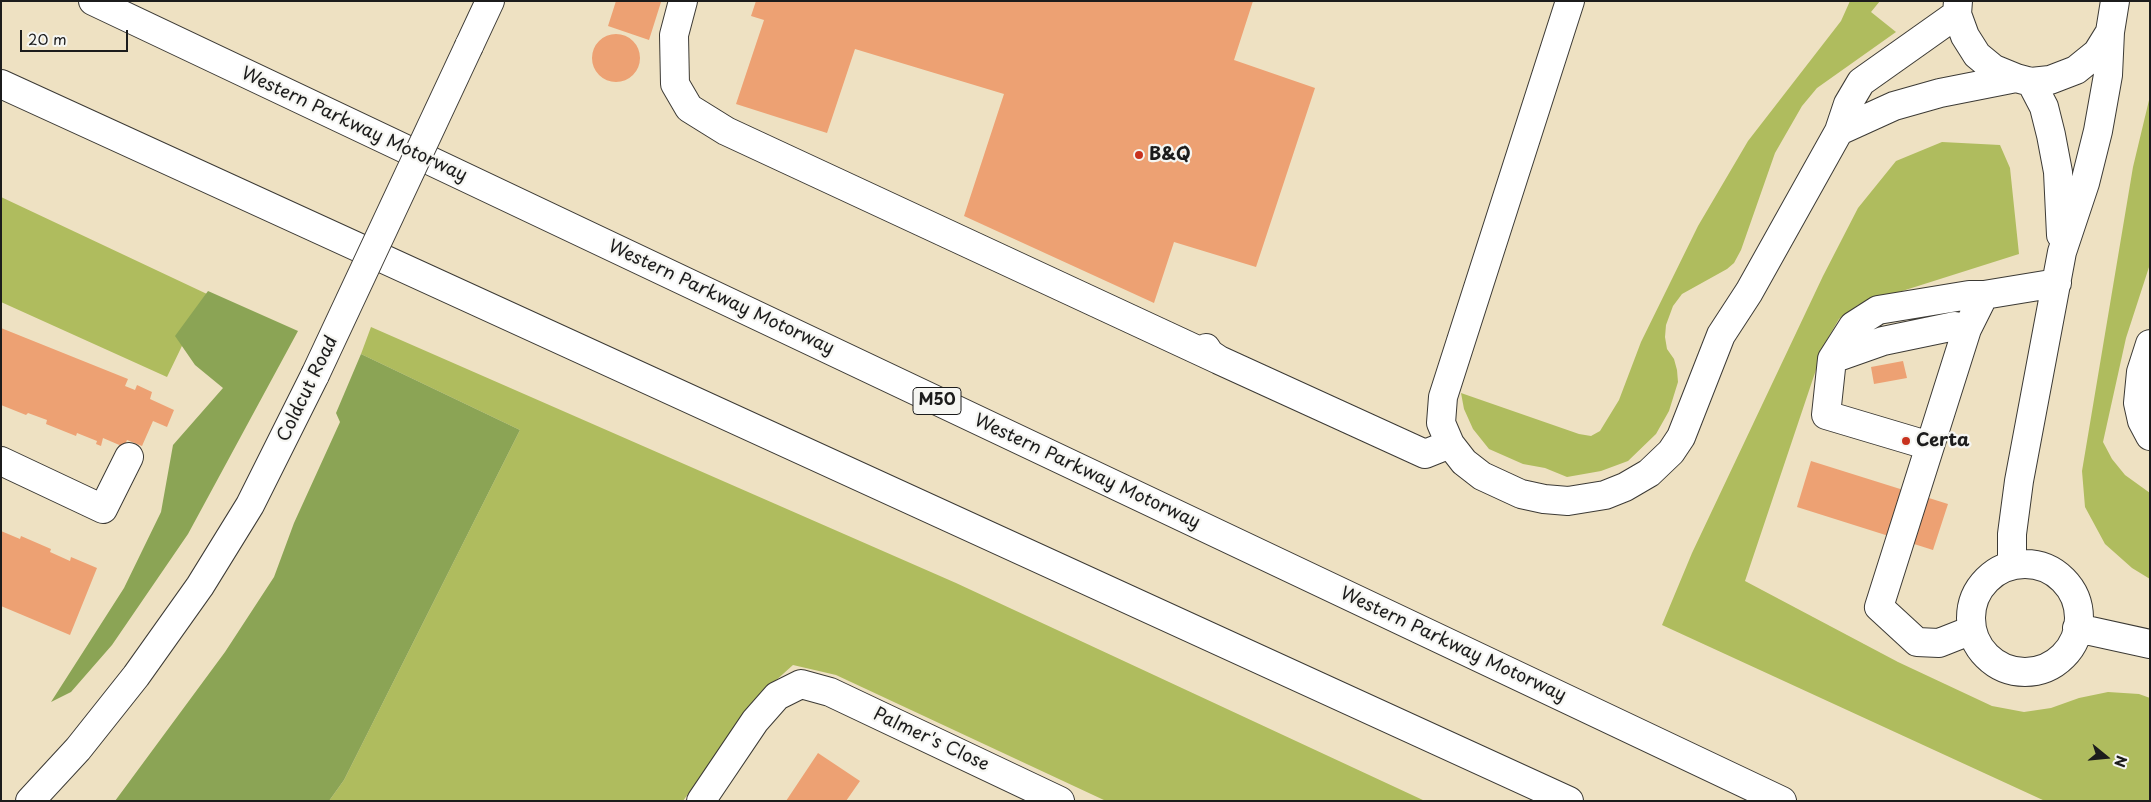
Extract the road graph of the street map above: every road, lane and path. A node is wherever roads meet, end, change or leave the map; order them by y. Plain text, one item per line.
1 (93, 1) edge
2 (490, 1) edge
3 (683, 1) edge
4 (1570, 1) edge
5 (1958, 8) edge
6 (2116, 10) edge
7 (2024, 80) junction
8 (1, 84) edge
9 (1839, 131) junction
10 (2062, 252) junction
11 (2057, 283) junction
12 (1984, 295) junction
13 (1966, 329) junction
14 (2150, 344) edge
15 (1832, 359) junction
16 (2150, 436) edge
17 (1450, 444) junction
18 (1930, 446) junction
19 (129, 457) dead end
20 (1, 461) edge
21 (2012, 565) junction
22 (2077, 628) junction
23 (1972, 630) junction
24 (2150, 644) edge
25 (78, 749) junction
26 (30, 801) edge
27 (48, 801) edge
28 (701, 801) edge
29 (1060, 801) edge
30 (1569, 801) edge
31 (1782, 801) edge

1 - 31 main road, Western Parkway Motorway / M50
2 - 25 main road, Coldcut Road, bridge
3 - 17 main road
4 - 17 main road
5 - 7 main road
5 - 9 main road
6 - 7 main road
6 - 10 main road
7 - 9 main road
7 - 10 main road
8 - 30 main road
9 - 17 main road
10 - 11 main road
11 - 12 main road
11 - 21 main road
12 - 13 main road
12 - 15 main road
13 - 15 main road
13 - 18 main road
14 - 16 main road
15 - 18 main road
18 - 23 main road
19 - 20 main road
21 - 22 main road
21 - 23 main road
22 - 23 main road
22 - 24 main road
25 - 26 main road, Coldcut Road
25 - 27 main road, Coldcut Road
28 - 29 main road, Palmer's Close

